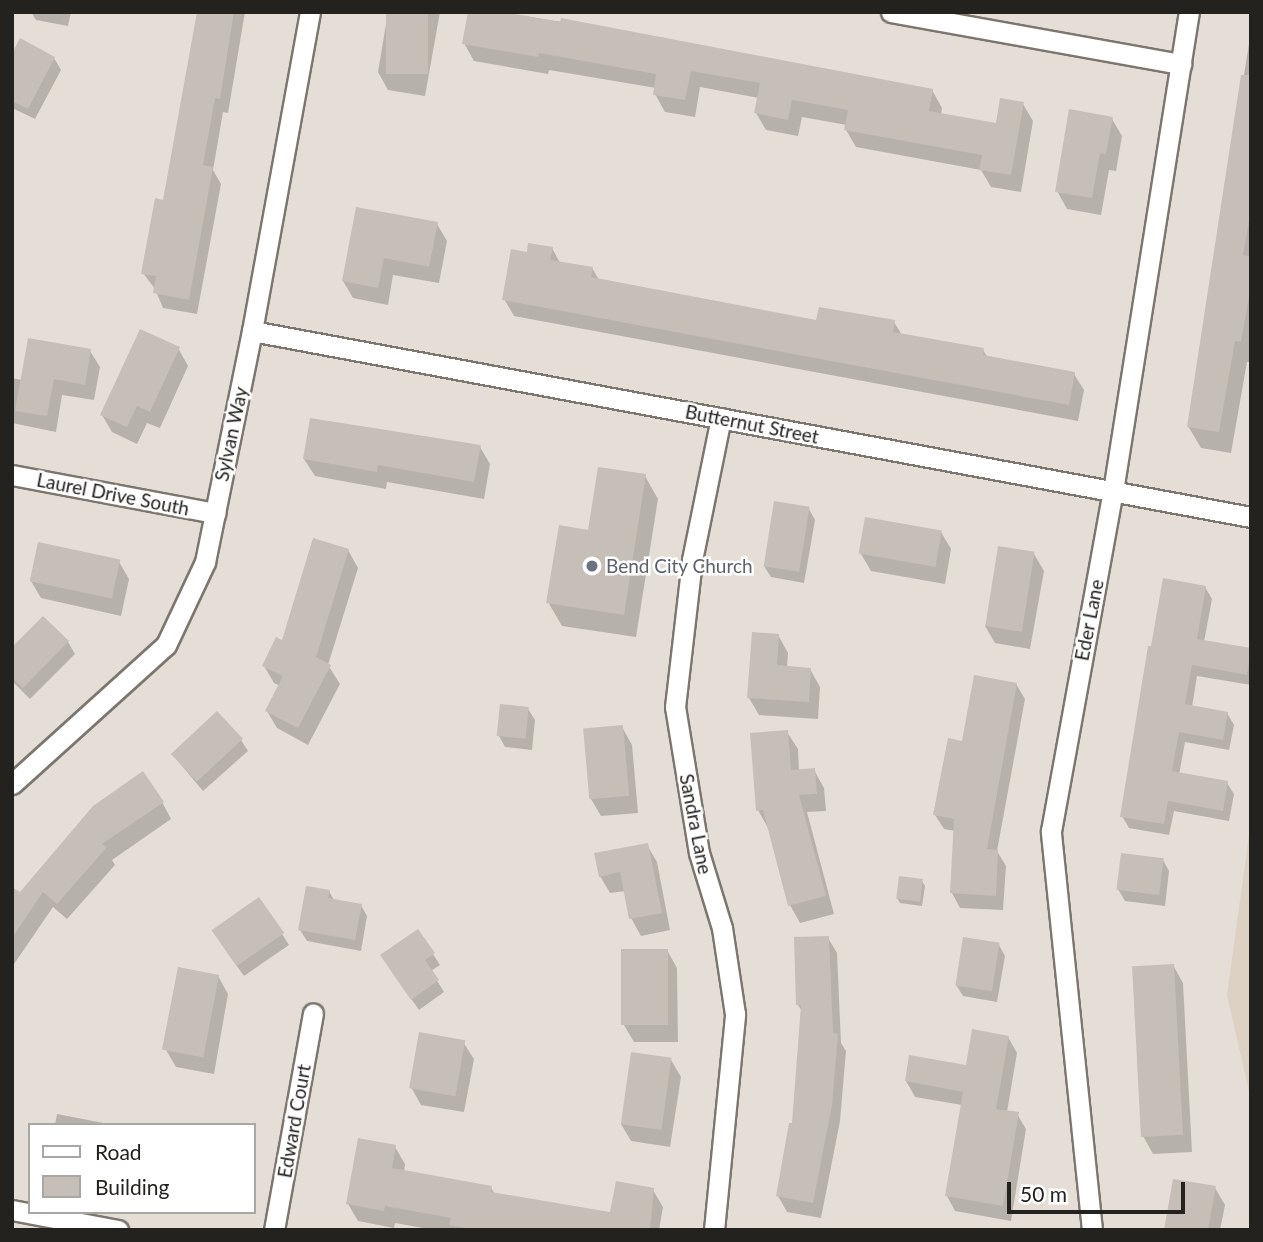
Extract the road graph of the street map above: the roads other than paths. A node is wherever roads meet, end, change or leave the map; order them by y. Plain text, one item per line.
1 (310, 12) edge
2 (891, 12) edge
3 (1189, 12) edge
4 (1181, 64) junction
5 (252, 331) junction
6 (720, 418) junction
7 (12, 475) edge
8 (1113, 491) junction
9 (215, 513) junction
10 (1251, 517) edge
11 (12, 784) edge
12 (313, 1013) dead end
13 (33, 1214) edge
14 (118, 1230) edge
15 (274, 1230) edge
16 (714, 1230) edge
17 (1092, 1230) edge

1 - 5 street, Sylvan Way
2 - 4 street
3 - 4 street, Eder Lane
4 - 8 street, Eder Lane
5 - 6 street, Butternut Street
5 - 9 street, Sylvan Way
6 - 8 street, Butternut Street
6 - 16 street, Sandra Lane
7 - 9 street, Laurel Drive South
8 - 10 street, Butternut Street
8 - 17 street, Eder Lane
9 - 11 street, Sylvan Way
12 - 15 street, Edward Court
13 - 14 street

